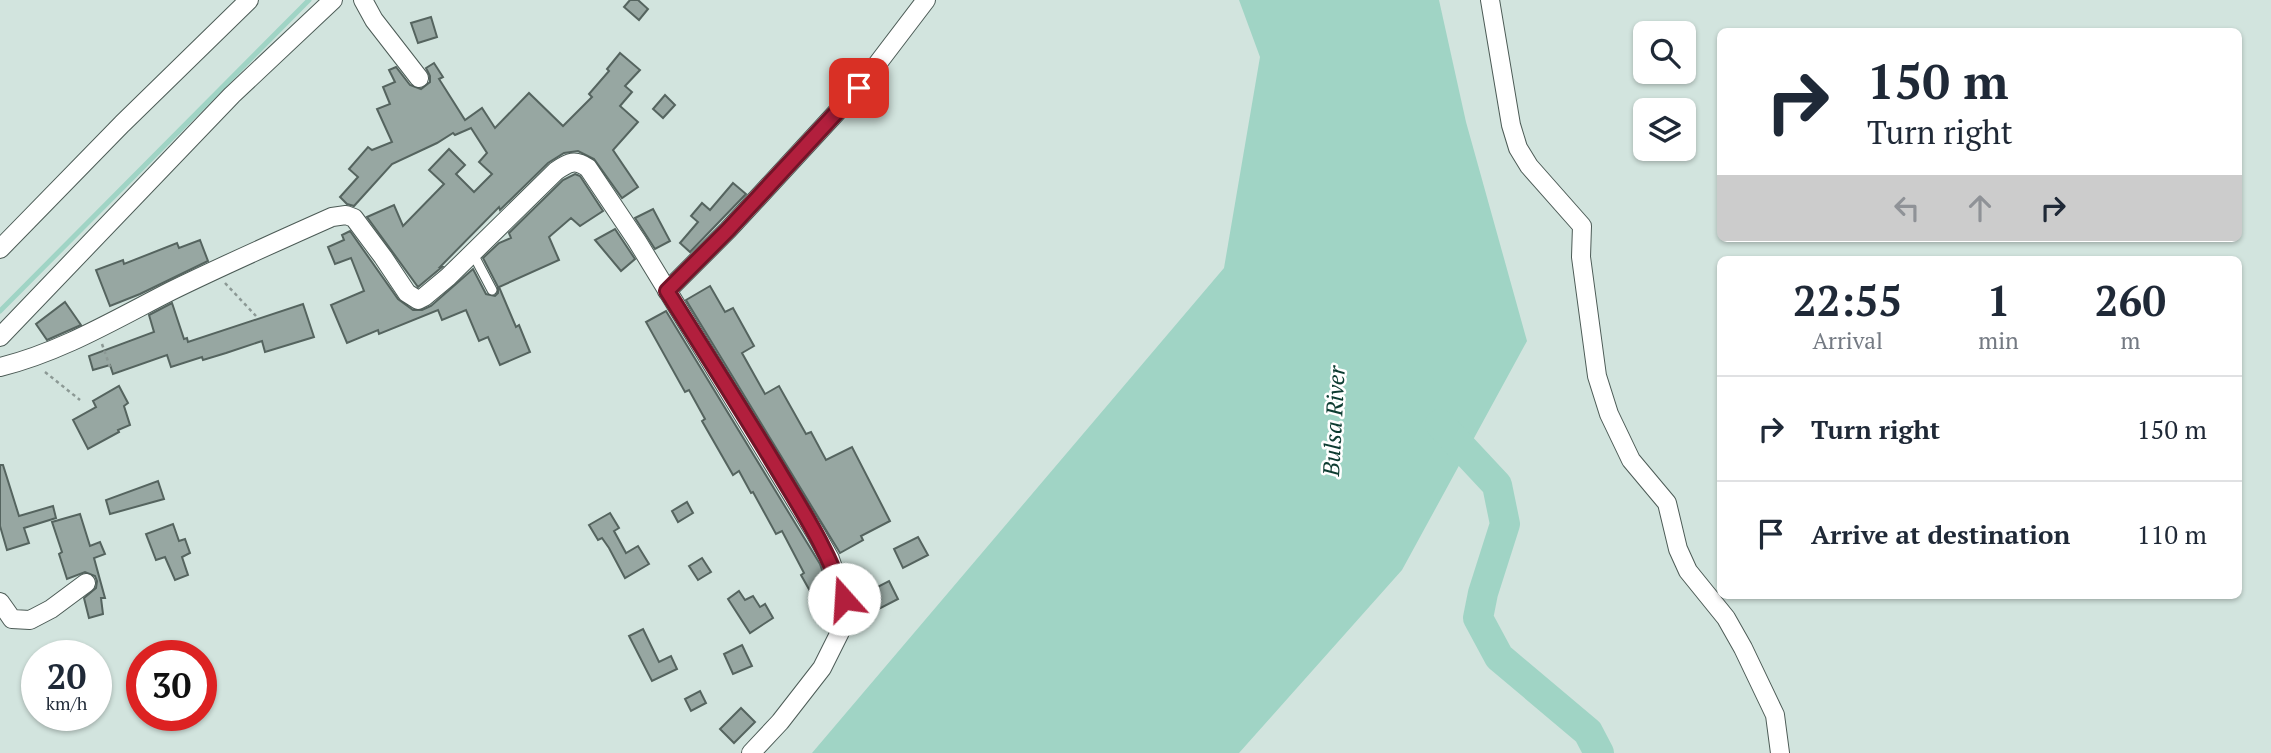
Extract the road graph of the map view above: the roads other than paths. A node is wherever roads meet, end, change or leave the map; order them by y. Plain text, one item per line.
1 (249, 0) edge
2 (333, 0) edge
3 (363, 0) edge
4 (926, 0) edge
5 (1490, 0) edge
6 (419, 78) dead end
7 (0, 250) edge
8 (472, 252) junction
9 (492, 289) dead end
10 (667, 291) junction
11 (0, 337) edge
12 (0, 366) edge
13 (86, 583) dead end
14 (0, 602) edge
15 (751, 753) edge
16 (1780, 753) edge

1 - 7 street
2 - 11 street
3 - 6 street
4 - 10 street
5 - 16 street
8 - 9 lane
8 - 10 street
8 - 12 street
10 - 15 street
13 - 14 street

